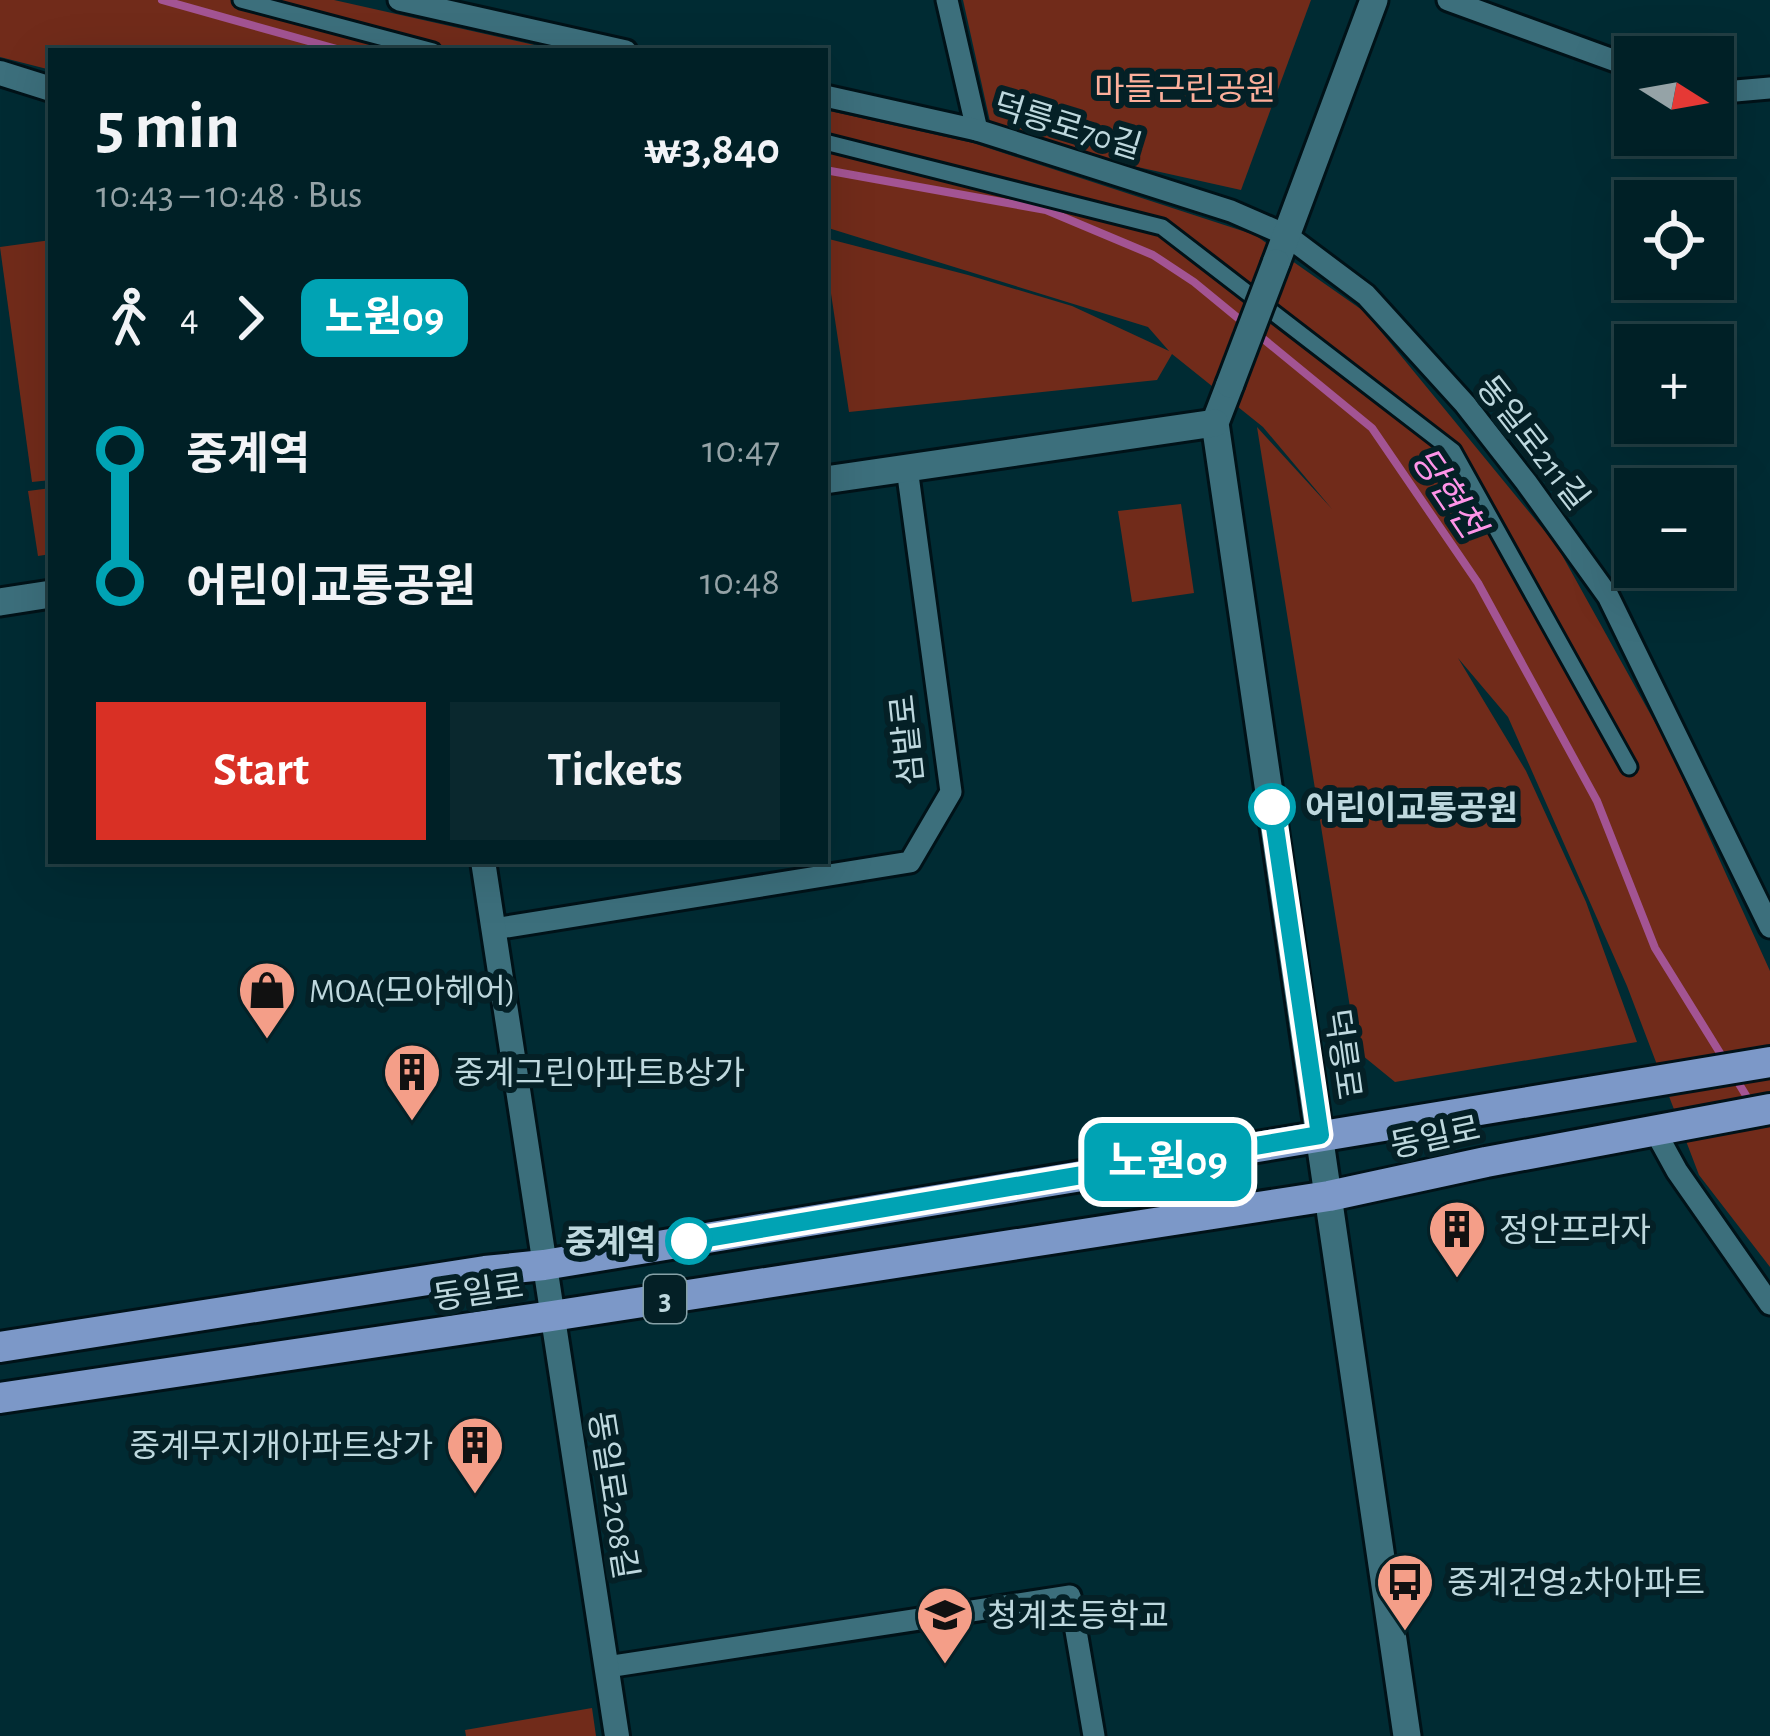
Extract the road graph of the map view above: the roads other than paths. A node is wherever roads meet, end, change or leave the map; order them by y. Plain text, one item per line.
1 (241, 0) edge
2 (399, 0) edge
3 (947, 0) edge
4 (1374, 0) edge
5 (1448, 0) edge
6 (422, 48) edge
7 (613, 48) edge
8 (1614, 60) edge
9 (0, 73) edge
10 (48, 88) edge
11 (1770, 88) edge
12 (1734, 91) edge
13 (828, 97) edge
14 (976, 130) junction
15 (828, 143) edge
16 (1286, 235) junction
17 (1215, 423) junction
18 (907, 468) junction
19 (828, 480) edge
20 (48, 594) edge
21 (0, 602) edge
22 (1629, 766) dead end
23 (483, 864) edge
24 (1770, 928) edge
25 (494, 929) junction
26 (1770, 1062) edge
27 (1770, 1108) edge
28 (1665, 1130) junction
29 (1320, 1135) junction
30 (1329, 1196) junction
31 (544, 1265) junction
32 (1770, 1304) edge
33 (552, 1316) junction
34 (0, 1347) edge
35 (0, 1398) edge
36 (608, 1667) junction
37 (617, 1736) edge
38 (1094, 1736) edge
39 (1407, 1736) edge

1 - 6 street
2 - 7 street
3 - 14 street
4 - 16 main road
5 - 8 street
9 - 10 street
11 - 12 street
13 - 14 street, 덕릉로70길
14 - 16 street, 덕릉로70길
15 - 22 street
16 - 17 main road, 덕릉로, bridge
16 - 24 street, 동일로211길
17 - 18 main road
17 - 29 main road, 덕릉로
18 - 19 main road
18 - 25 street, 섬밭로
20 - 21 main road
23 - 25 street, 동일로208길
25 - 31 street, 동일로208길
26 - 29 main road, 동일로 / 3
27 - 28 main road, 3
28 - 30 main road, 동일로 / 3
28 - 32 street
29 - 30 main road, 덕릉로
29 - 31 main road, 동일로 / 3
30 - 33 main road, 동일로 / 3
30 - 39 main road, 덕릉로
31 - 33 street, 동일로208길
31 - 34 main road, 동일로 / 3
33 - 35 main road, 동일로 / 3
33 - 36 street, 동일로208길
36 - 37 street, 동일로208길
36 - 38 street

